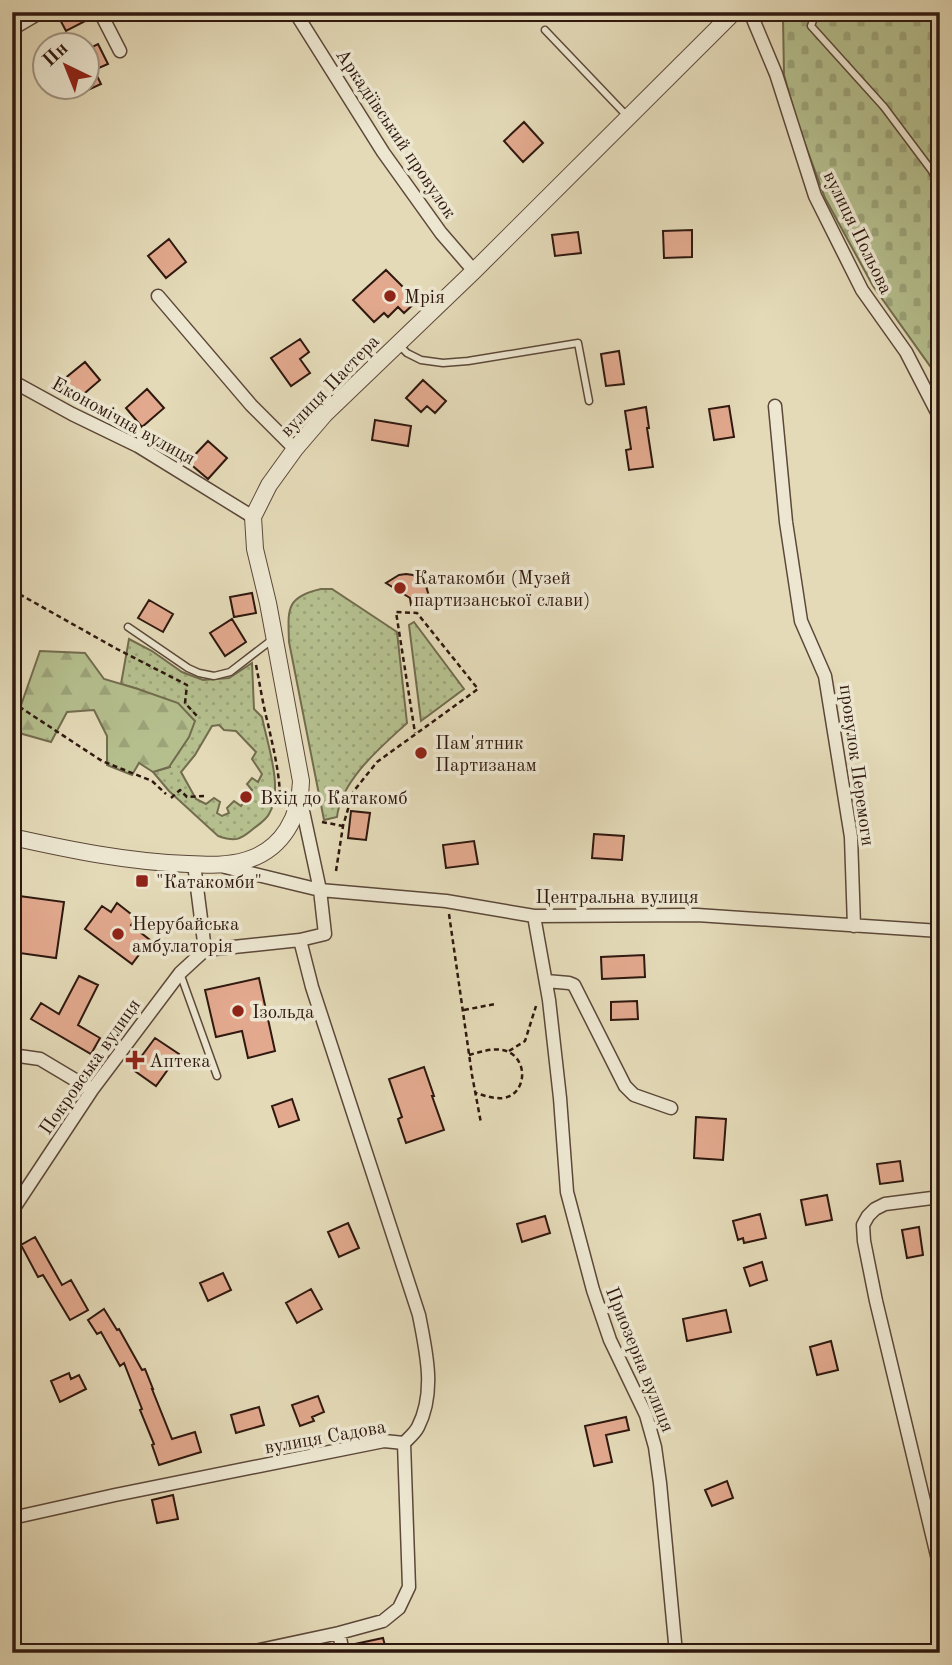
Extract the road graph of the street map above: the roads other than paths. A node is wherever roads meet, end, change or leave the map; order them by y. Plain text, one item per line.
1 (41, 12) edge
2 (100, 12) edge
3 (295, 12) edge
4 (734, 12) edge
5 (750, 12) edge
6 (816, 12) edge
7 (12, 29) edge
8 (545, 30) dead end
9 (120, 51) dead end
10 (628, 117) junction
11 (940, 188) edge
12 (474, 271) junction
13 (158, 296) dead end
14 (398, 344) junction
15 (12, 381) edge
16 (589, 401) dead end
17 (775, 407) dead end
18 (940, 418) edge
19 (295, 449) junction
20 (253, 517) junction
21 (128, 627) dead end
22 (274, 638) junction
23 (300, 797) junction
24 (12, 837) edge
25 (194, 864) junction
26 (214, 864) junction
27 (320, 890) junction
28 (534, 916) junction
29 (854, 926) junction
30 (940, 932) edge
31 (300, 940) junction
32 (205, 950) junction
33 (180, 973) junction
34 (546, 981) junction
35 (12, 1055) edge
36 (217, 1076) dead end
37 (92, 1090) junction
38 (671, 1108) dead end
39 (940, 1197) edge
40 (12, 1212) edge
41 (404, 1443) junction
42 (12, 1518) edge
43 (940, 1568) edge
44 (339, 1633) junction
45 (246, 1653) edge
46 (343, 1653) edge
47 (676, 1653) edge

1 - 7 street
2 - 9 street
3 - 12 street, Аркадіївський провулок
4 - 10 street, вулиця Пастера
5 - 18 street, вулиця Польова
6 - 11 lane
8 - 10 lane
10 - 12 street, вулиця Пастера
12 - 14 street, вулиця Пастера
13 - 19 street
14 - 16 lane
14 - 19 street, вулиця Пастера
15 - 20 street, Економічна вулиця
17 - 29 street, провулок Перемоги
19 - 20 street, вулиця Пастера
20 - 22 street
21 - 22 lane
22 - 23 street
23 - 26 street
23 - 27 street
24 - 25 street
25 - 26 street
25 - 32 street
26 - 27 street, Центральна вулиця
27 - 28 street, Центральна вулиця
27 - 31 street
28 - 29 street, Центральна вулиця
28 - 34 street, Приозерна вулиця
29 - 30 street, Центральна вулиця
31 - 32 street
31 - 41 street
32 - 33 street, Покровська вулиця
33 - 36 lane
33 - 37 street, Покровська вулиця
34 - 38 street
34 - 47 street, Приозерна вулиця
35 - 37 street
37 - 40 street, Покровська вулиця
39 - 43 street
41 - 42 street, вулиця Садова
41 - 44 street, вулиця Садова
44 - 45 street, вулиця Садова
44 - 46 street

